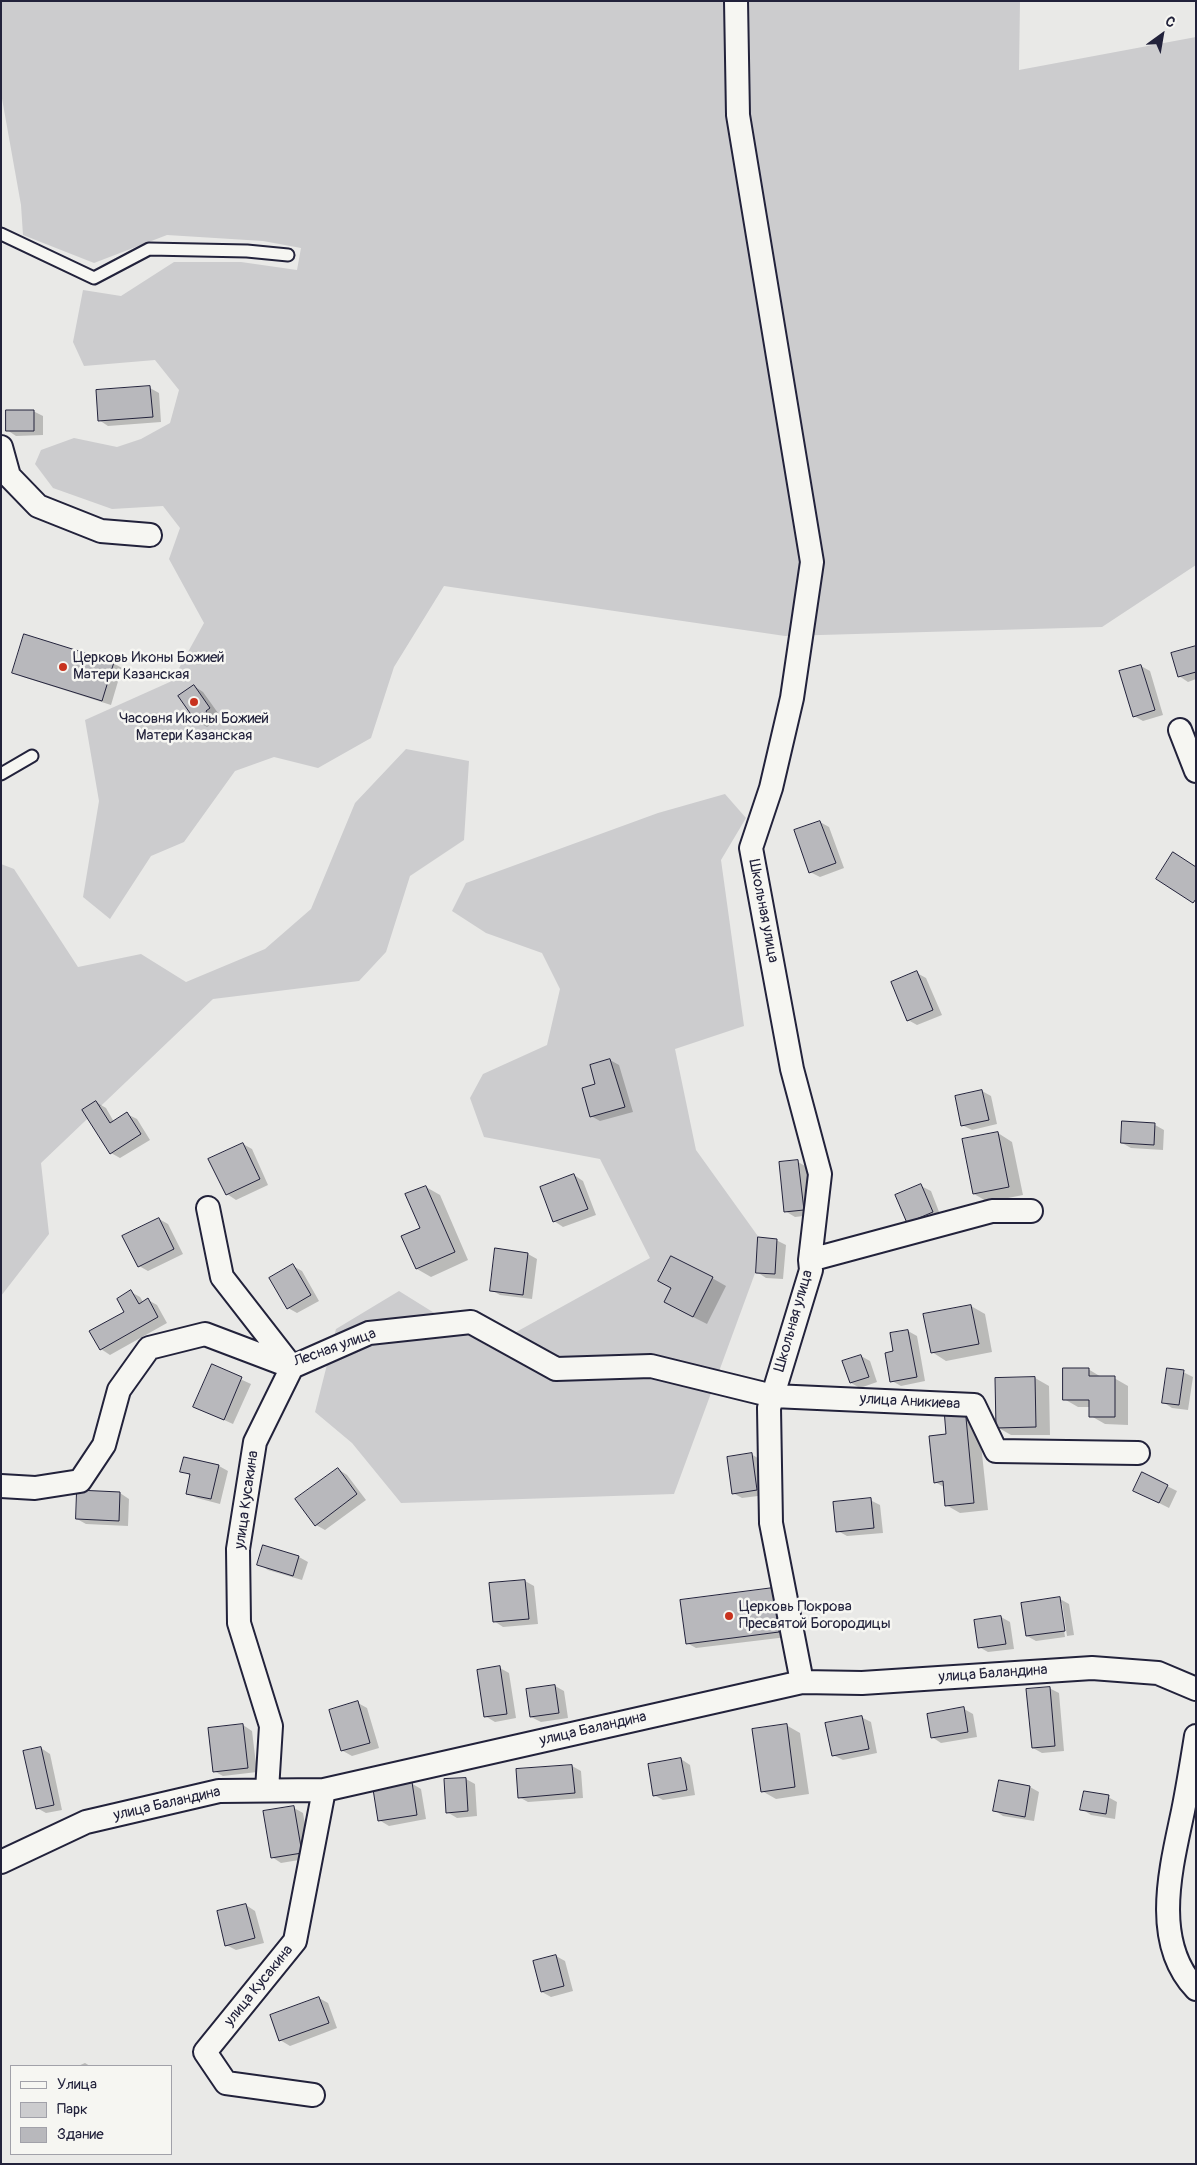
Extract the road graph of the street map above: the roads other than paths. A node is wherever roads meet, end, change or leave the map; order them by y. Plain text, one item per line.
1 (736, 1) edge
2 (1, 234) edge
3 (288, 256) dead end
4 (1, 447) edge
5 (150, 535) dead end
6 (1180, 730) dead end
7 (32, 756) dead end
8 (1196, 771) edge
9 (1, 774) edge
10 (208, 1208) dead end
11 (1031, 1211) dead end
12 (810, 1260) junction
13 (292, 1367) junction
14 (773, 1396) junction
15 (1138, 1453) dead end
16 (1, 1486) edge
17 (802, 1682) junction
18 (1196, 1689) edge
19 (1196, 1736) edge
20 (267, 1790) junction
21 (324, 1790) junction
22 (1, 1862) edge
23 (1196, 1989) edge
24 (313, 2095) dead end

1 - 12 street, Школьная улица
2 - 3 lane
4 - 5 street
6 - 8 street
7 - 9 lane
10 - 13 street
11 - 12 street
12 - 14 street, Школьная улица
13 - 14 street, Лесная улица
13 - 16 street, Лесная улица
13 - 20 street, улица Кусакина
14 - 15 street, улица Аникиева
14 - 17 street, Школьная улица
17 - 18 street, улица Баландина
17 - 21 street, улица Баландина
19 - 23 street
20 - 21 street, улица Баландина
20 - 22 street, улица Баландина
21 - 24 street, улица Кусакина

